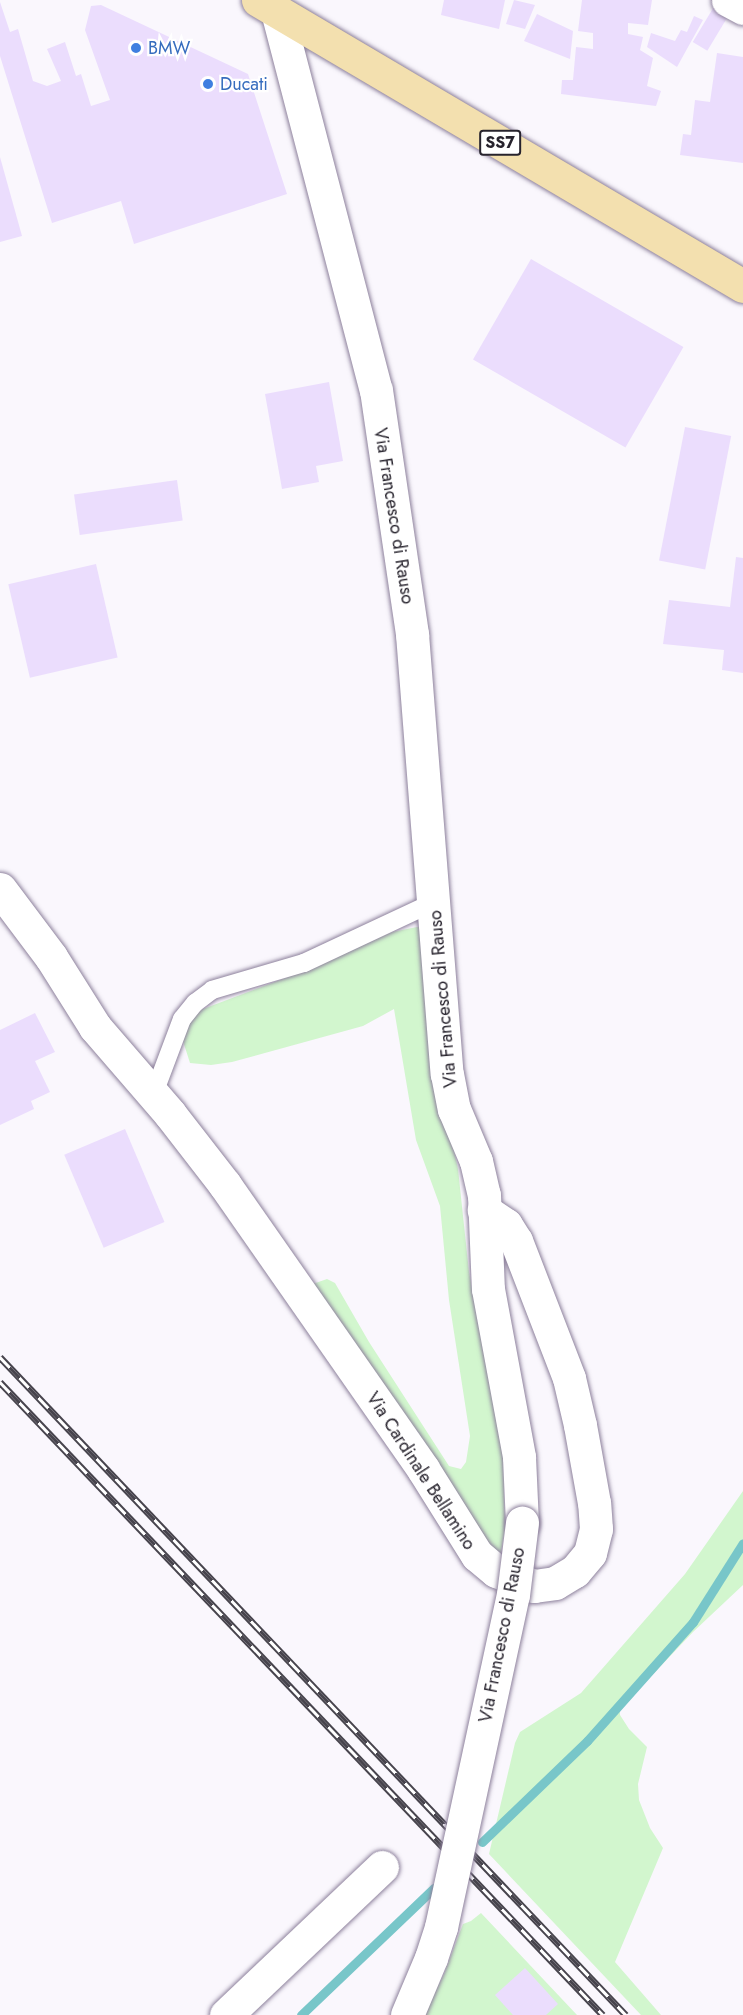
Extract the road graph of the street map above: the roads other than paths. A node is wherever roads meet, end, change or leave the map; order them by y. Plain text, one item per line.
1 (728, 0) edge
2 (267, 6) edge
3 (743, 8) edge
4 (743, 286) edge
5 (0, 890) edge
6 (434, 902) junction
7 (153, 1096) junction
8 (484, 1209) junction
9 (382, 1867) dead end
10 (226, 2015) edge
11 (407, 2015) edge

1 - 3 street
2 - 4 main road, SS7
2 - 6 street, Via Francesco di Rauso
5 - 7 street, Via Cardinale Bellamino
6 - 7 lane
6 - 8 street, Via Francesco di Rauso
7 - 8 street, Via Cardinale Bellamino
8 - 11 street, Via Francesco di Rauso, bridge
9 - 10 street

